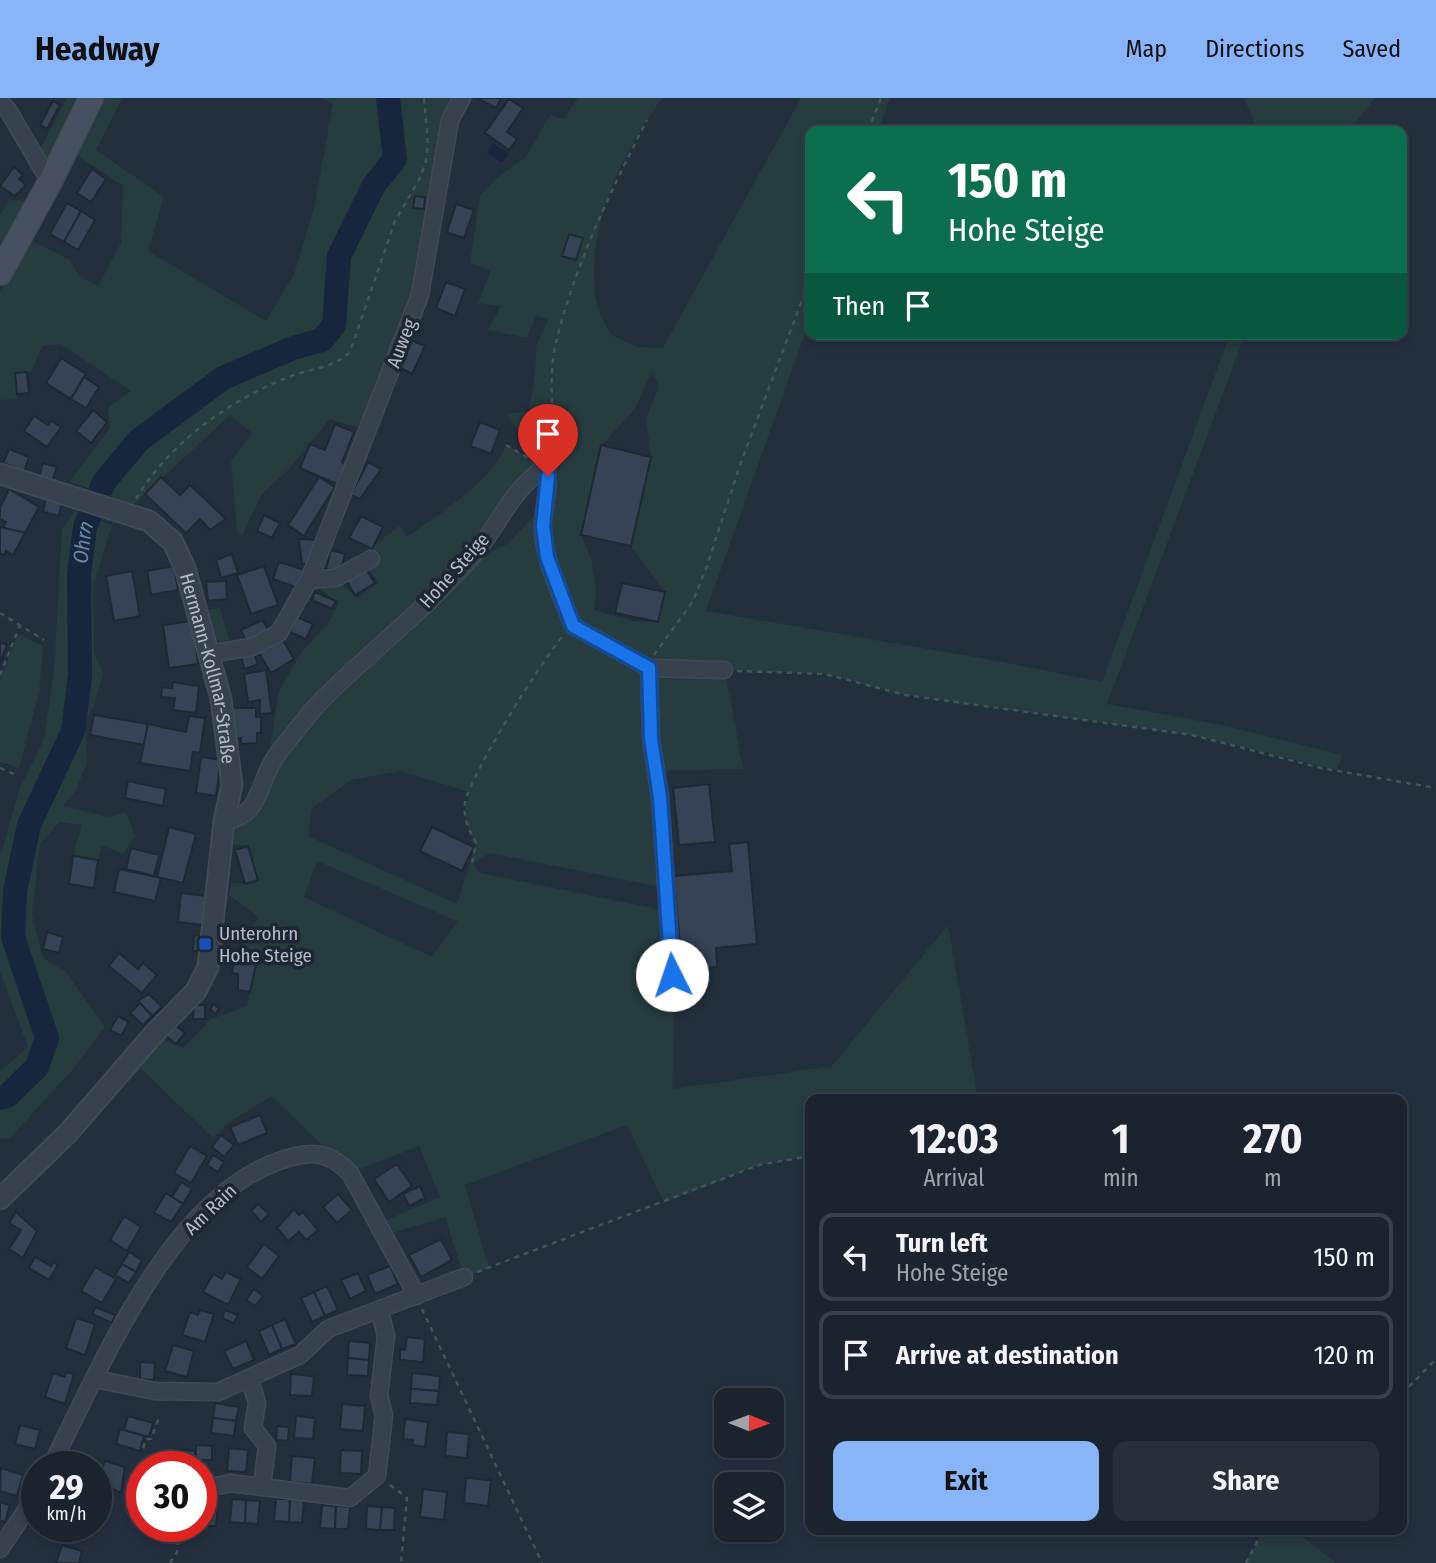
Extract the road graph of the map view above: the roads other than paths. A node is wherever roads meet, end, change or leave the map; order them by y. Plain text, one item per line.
1 (91, 98) edge
2 (462, 98) edge
3 (0, 102) edge
4 (50, 183) junction
5 (0, 273) edge
6 (0, 474) edge
7 (371, 559) dead end
8 (309, 580) junction
9 (209, 654) junction
10 (649, 668) junction
11 (724, 670) road end
12 (224, 821) junction
13 (674, 1001) dead end
14 (0, 1199) edge
15 (464, 1277) road end
16 (416, 1296) junction
17 (380, 1311) junction
18 (95, 1379) junction
19 (250, 1380) junction
20 (59, 1451) edge
21 (217, 1486) edge
22 (262, 1487) junction
23 (21, 1518) edge
24 (0, 1549) edge

1 - 4 main road
2 - 8 street, Auweg
3 - 4 street
4 - 5 main road
6 - 9 street, Hermann-Kollmar-Straße
7 - 8 street
8 - 9 street, Auweg
9 - 12 street, Hermann-Kollmar-Straße
10 - 11 street
10 - 12 street, Hohe Steige
10 - 13 street
12 - 14 street, Hermann-Kollmar-Straße
15 - 16 street
16 - 17 street
16 - 18 street, Am Rain
17 - 19 street
17 - 22 street
18 - 19 street
18 - 20 street, Am Rain
19 - 22 street
21 - 22 street
23 - 24 street

